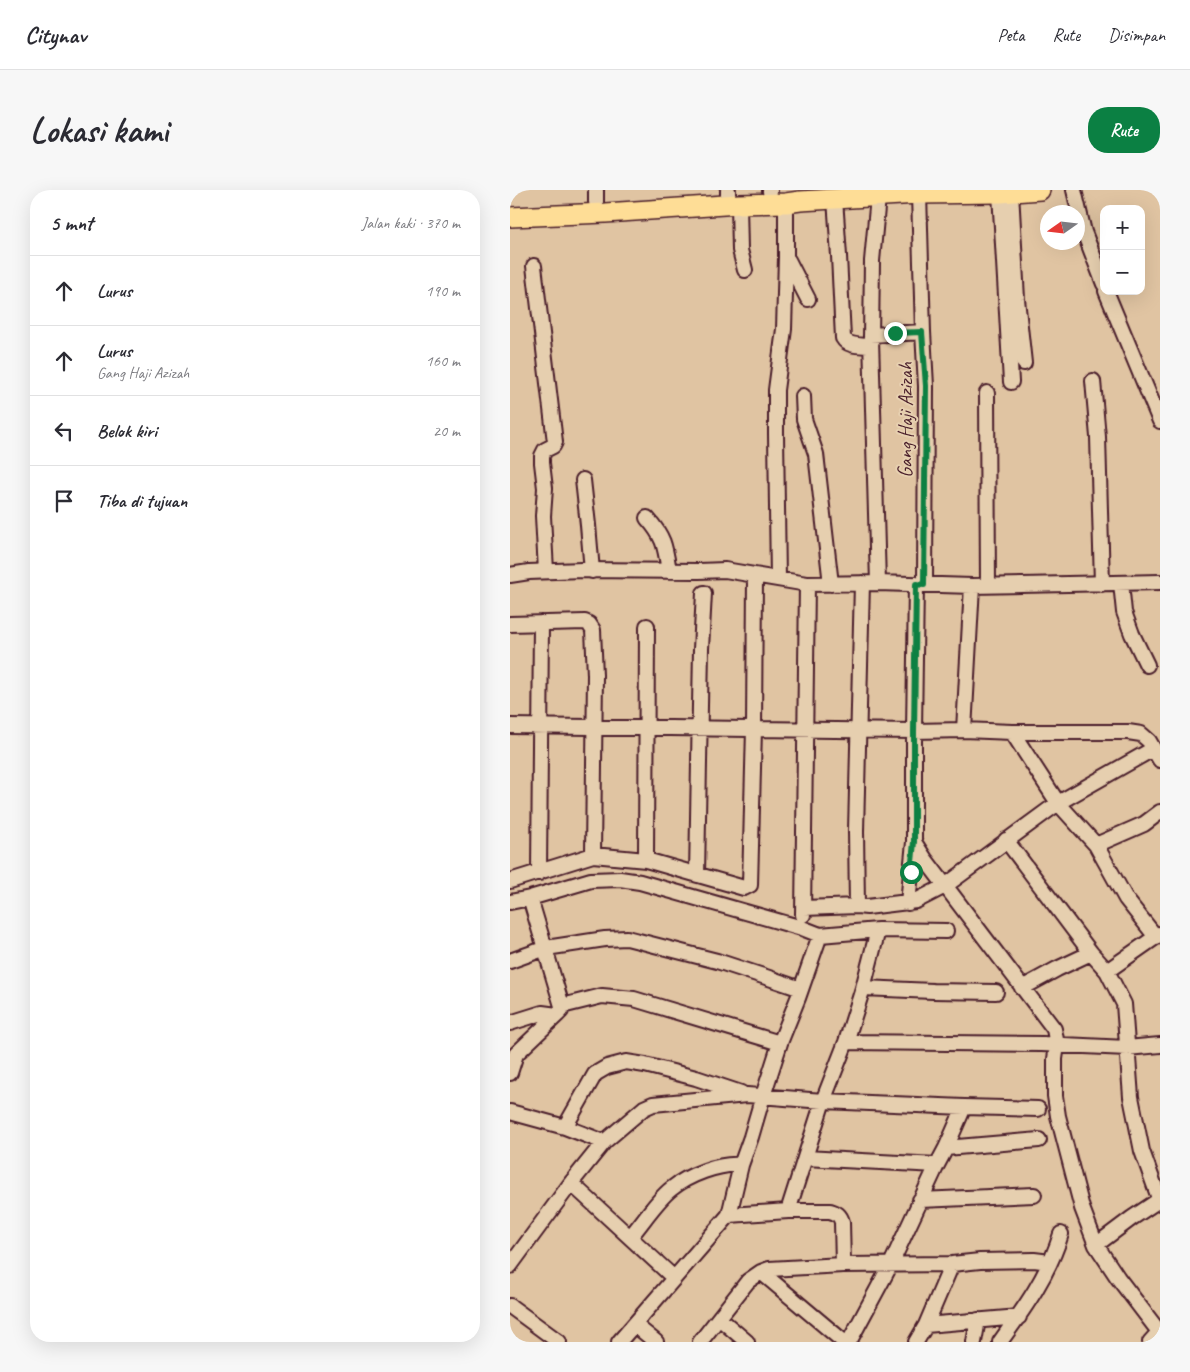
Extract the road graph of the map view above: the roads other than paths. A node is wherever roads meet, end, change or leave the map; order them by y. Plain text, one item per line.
1 (806, 190) edge
2 (811, 190) edge
3 (1040, 190) edge
4 (1074, 190) edge
5 (770, 191) edge
6 (1005, 193) junction
7 (919, 194) junction
8 (596, 196) edge
9 (732, 196) edge
10 (840, 196) edge
11 (878, 197) junction
12 (786, 203) junction
13 (510, 204) edge
14 (571, 209) junction
15 (510, 217) edge
16 (786, 257) junction
17 (534, 266) dead end
18 (745, 270) dead end
19 (1100, 274) edge
20 (1108, 295) edge
21 (808, 299) dead end
22 (922, 332) junction
23 (871, 340) junction
24 (1024, 363) dead end
25 (1093, 381) dead end
26 (1011, 382) dead end
27 (986, 393) dead end
28 (803, 396) dead end
29 (1160, 421) edge
30 (583, 480) dead end
31 (647, 518) dead end
32 (592, 570) junction
33 (546, 571) junction
34 (668, 571) junction
35 (510, 575) edge
36 (755, 576) junction
37 (778, 579) junction
38 (1160, 582) edge
39 (862, 583) junction
40 (878, 583) junction
41 (1121, 583) junction
42 (807, 584) junction
43 (831, 584) junction
44 (920, 584) junction
45 (1102, 584) junction
46 (972, 586) junction
47 (988, 586) junction
48 (704, 593) dead end
49 (541, 623) junction
50 (510, 624) edge
51 (647, 626) dead end
52 (1147, 665) dead end
53 (510, 726) edge
54 (542, 726) junction
55 (594, 727) junction
56 (647, 728) junction
57 (699, 729) junction
58 (754, 729) junction
59 (806, 730) junction
60 (859, 730) junction
61 (964, 730) junction
62 (914, 732) junction
63 (1012, 732) junction
64 (1156, 755) edge
65 (1058, 803) junction
66 (1160, 812) edge
67 (1006, 840) junction
68 (914, 842) junction
69 (1096, 845) junction
70 (593, 856) junction
71 (646, 860) junction
72 (539, 873) junction
73 (697, 874) junction
74 (510, 881) edge
75 (945, 886) junction
76 (530, 898) junction
77 (510, 902) edge
78 (908, 903) junction
79 (857, 906) junction
80 (803, 918) junction
81 (878, 930) junction
82 (946, 931) dead end
83 (820, 935) junction
84 (1158, 935) edge
85 (546, 948) junction
86 (1091, 953) junction
87 (510, 961) edge
88 (1106, 971) junction
89 (863, 988) junction
90 (1022, 988) junction
91 (801, 989) junction
92 (996, 992) dead end
93 (560, 1011) junction
94 (510, 1022) edge
95 (846, 1042) junction
96 (780, 1043) junction
97 (1051, 1044) junction
98 (1160, 1045) edge
99 (1127, 1048) junction
100 (513, 1053) edge
101 (510, 1073) edge
102 (747, 1095) junction
103 (763, 1096) junction
104 (824, 1101) junction
105 (964, 1107) junction
106 (1038, 1109) dead end
107 (510, 1112) edge
108 (565, 1127) junction
109 (1039, 1140) dead end
110 (604, 1142) junction
111 (946, 1148) junction
112 (805, 1158) junction
113 (741, 1165) junction
114 (937, 1165) junction
115 (571, 1183) junction
116 (1034, 1195) dead end
117 (920, 1200) junction
118 (1160, 1201) edge
119 (788, 1211) junction
120 (728, 1215) junction
121 (1061, 1234) dead end
122 (630, 1237) junction
123 (1096, 1246) junction
124 (511, 1262) edge
125 (1050, 1262) junction
126 (890, 1264) junction
127 (952, 1264) junction
128 (843, 1265) junction
129 (761, 1272) junction
130 (674, 1278) junction
131 (510, 1306) edge
132 (1018, 1317) junction
133 (719, 1318) junction
134 (978, 1320) junction
135 (635, 1325) junction
136 (926, 1325) junction
137 (1156, 1336) edge
138 (560, 1342) edge
139 (619, 1342) edge
140 (656, 1342) edge
141 (700, 1342) edge
142 (748, 1342) edge
143 (844, 1342) edge
144 (849, 1342) edge
145 (916, 1342) edge
146 (974, 1342) edge
147 (1000, 1342) edge

1 - 2 highway
1 - 5 highway
3 - 6 highway
4 - 19 street
5 - 9 highway
6 - 7 highway
6 - 24 street
6 - 26 street
7 - 11 highway
7 - 22 street, Gang Haji Azizah
8 - 9 highway
8 - 14 highway
9 - 12 highway
9 - 14 highway
9 - 18 street
10 - 11 highway
10 - 12 highway
10 - 23 street
11 - 23 street
12 - 16 street
13 - 14 highway
14 - 15 highway
16 - 21 street
16 - 37 street
17 - 33 street
20 - 29 street
22 - 23 street
22 - 44 street, Gang Haji Azizah
23 - 40 street
25 - 45 street
27 - 47 street
28 - 43 street
30 - 32 street
31 - 34 street
32 - 33 street
32 - 34 street
33 - 35 street
34 - 36 street
36 - 37 street
36 - 58 street
37 - 42 street
38 - 41 street
39 - 40 street
39 - 43 street
39 - 60 street
40 - 44 street
41 - 45 street
41 - 52 street
42 - 43 street
42 - 59 street
44 - 46 street
44 - 62 street, Gang Haji Azizah
45 - 47 street
46 - 47 street
46 - 61 street
48 - 57 street
49 - 50 street
49 - 54 street
49 - 55 street
51 - 56 street
53 - 54 street
54 - 55 street
54 - 72 street
55 - 56 street
55 - 70 street
56 - 57 street
56 - 71 street
57 - 58 street
57 - 73 street
58 - 59 street
58 - 73 street
59 - 60 street
59 - 80 street
60 - 62 street
60 - 79 street
61 - 62 street
61 - 63 street
62 - 68 street, Gang Haji Azizah
63 - 64 street
63 - 65 street
64 - 65 street
65 - 67 street
65 - 69 street
66 - 69 street
67 - 75 street
67 - 86 street
68 - 75 street
68 - 78 street, Gang Haji Azizah
69 - 84 street
70 - 71 street
70 - 72 street
71 - 73 street
72 - 74 street
75 - 78 street
75 - 90 street
76 - 77 street
76 - 80 street
76 - 85 street
78 - 79 street
79 - 80 street
80 - 83 street
81 - 82 street
81 - 83 street
81 - 89 street
83 - 91 street
84 - 88 street
85 - 87 street
85 - 91 street
85 - 93 street
86 - 88 street
86 - 90 street
88 - 99 street
89 - 92 street
89 - 95 street
90 - 97 street
91 - 96 street
93 - 94 street
93 - 96 street
93 - 100 street
95 - 97 street
95 - 104 street
96 - 103 street
97 - 99 street
97 - 123 street
98 - 99 street
99 - 118 street
100 - 101 street
102 - 103 street
102 - 108 street
102 - 110 street
103 - 104 street
103 - 113 street
104 - 105 street
104 - 112 street
105 - 106 street
105 - 111 street
107 - 108 street
108 - 110 street
109 - 111 street
110 - 115 street
111 - 114 street
112 - 114 street
112 - 119 street
113 - 120 street
113 - 122 street
114 - 117 street
115 - 122 street
115 - 124 street
116 - 117 street
117 - 126 street
118 - 123 street
119 - 120 street
119 - 128 street
120 - 130 street
121 - 125 street
122 - 130 street
123 - 137 street
125 - 127 street
125 - 132 street
126 - 127 street
126 - 128 street
126 - 144 street
127 - 136 street
128 - 129 street
129 - 133 street
129 - 143 street
130 - 135 street
131 - 138 street
132 - 134 street
132 - 147 street
133 - 141 street
133 - 142 street
134 - 136 street
134 - 146 street
135 - 139 street
135 - 140 street
136 - 145 street

